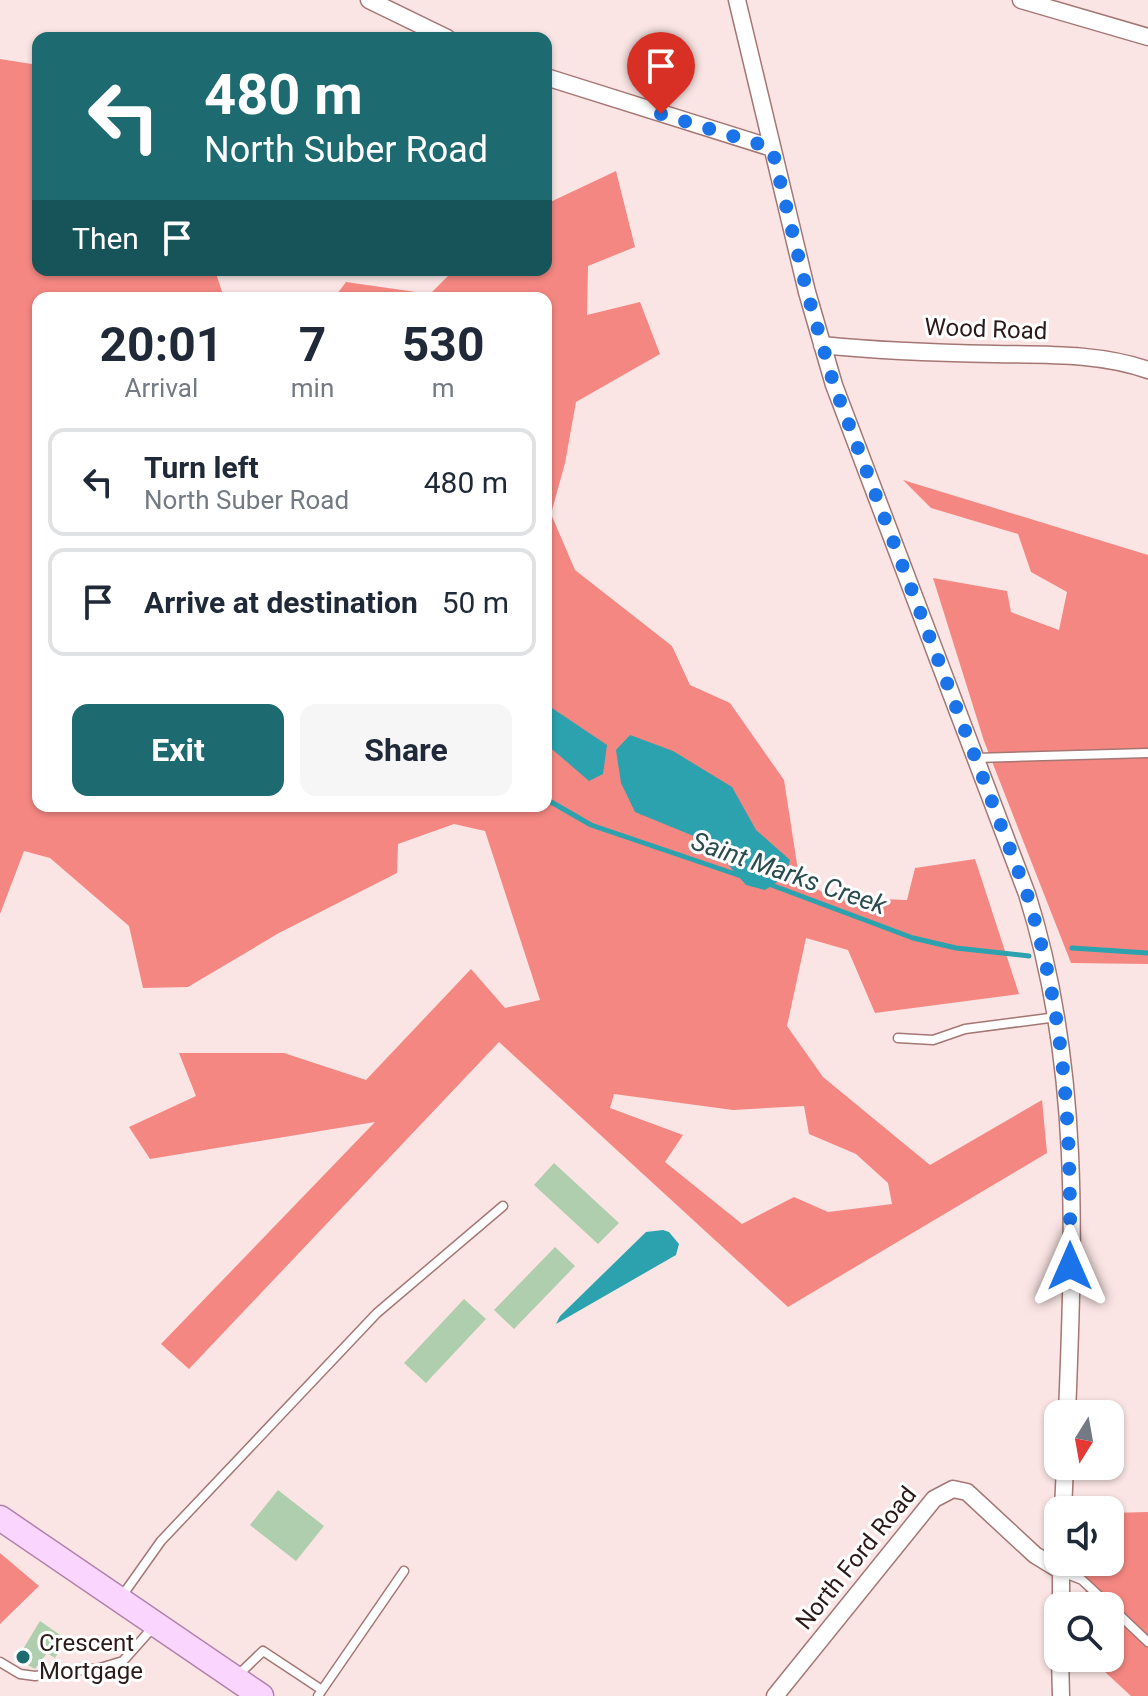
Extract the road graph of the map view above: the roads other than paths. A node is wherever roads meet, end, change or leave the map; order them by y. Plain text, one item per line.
1 (369, 0) edge
2 (737, 0) edge
3 (1021, 0) edge
4 (435, 32) edge
5 (1148, 37) edge
6 (552, 79) edge
7 (772, 148) junction
8 (822, 345) junction
9 (1148, 370) edge
10 (1148, 753) edge
11 (975, 758) junction
12 (1058, 1016) junction
13 (898, 1038) dead end
14 (503, 1206) dead end
15 (1067, 1400) edge
16 (0, 1518) edge
17 (1044, 1559) edge
18 (404, 1571) dead end
19 (1076, 1576) edge
20 (1095, 1592) edge
21 (120, 1600) junction
22 (1124, 1619) edge
23 (156, 1624) junction
24 (1148, 1642) edge
25 (0, 1662) edge
26 (1060, 1672) edge
27 (235, 1678) junction
28 (320, 1693) edge
29 (261, 1696) edge
30 (775, 1696) edge
31 (1061, 1696) edge

1 - 4 street
2 - 7 street
3 - 5 street
6 - 7 street
7 - 8 street
8 - 9 street, Wood Road
8 - 11 street
10 - 11 lane
11 - 12 street
12 - 13 lane
12 - 15 street
14 - 21 lane
16 - 21 main road
17 - 30 street, North Ford Road
18 - 28 lane
19 - 20 lane
21 - 23 main road
22 - 24 lane
23 - 25 lane
23 - 27 main road
26 - 31 street
27 - 28 lane
27 - 29 main road

